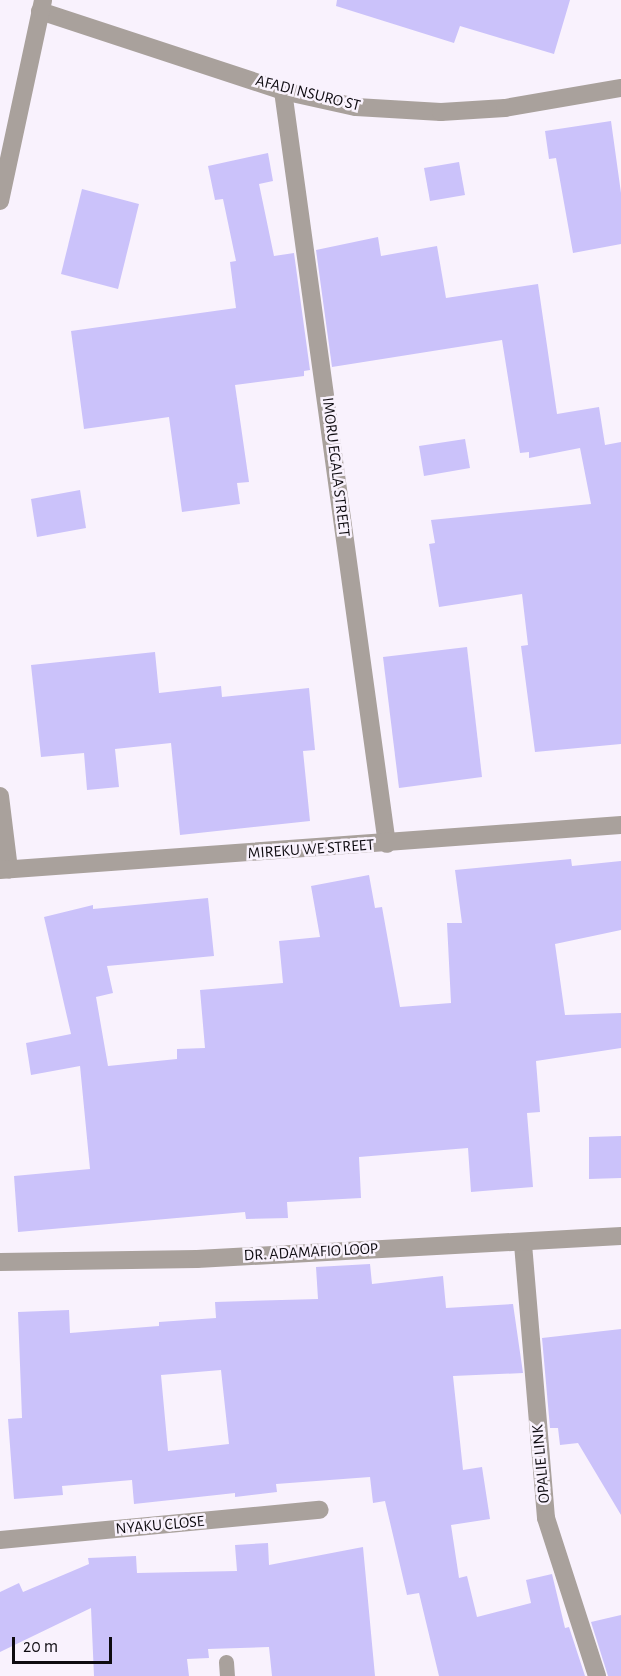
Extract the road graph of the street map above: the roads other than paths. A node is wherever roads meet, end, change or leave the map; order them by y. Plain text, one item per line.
1 (42, 5) edge
2 (621, 88) edge
3 (283, 91) junction
4 (0, 201) edge
5 (0, 796) edge
6 (621, 825) edge
7 (387, 844) junction
8 (5, 869) edge
9 (621, 1236) edge
10 (522, 1244) junction
11 (0, 1262) edge
12 (320, 1510) dead end
13 (0, 1540) edge
14 (597, 1676) edge

1 - 3 street, AFADI NSURO ST
1 - 4 street
2 - 3 street, AFADI NSURO ST
3 - 7 street, IMORU EGALA STREET
5 - 8 street
6 - 7 street, MIREKU WE STREET
7 - 8 street, MIREKU WE STREET
9 - 10 street, DR. ADAMAFIO LOOP
10 - 11 street, DR. ADAMAFIO LOOP
10 - 14 street, OPALIE LINK
12 - 13 street, NYAKU CLOSE

